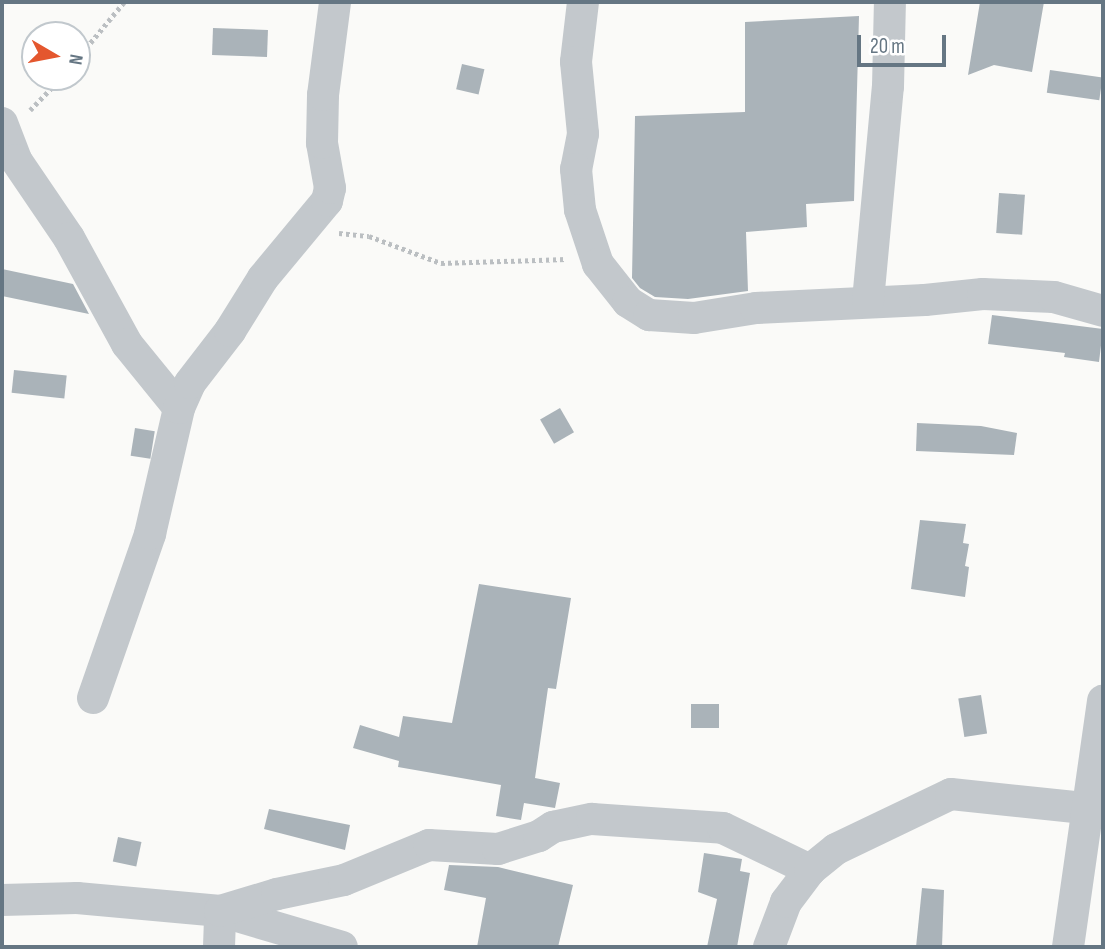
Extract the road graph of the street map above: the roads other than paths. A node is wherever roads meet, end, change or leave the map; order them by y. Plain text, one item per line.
1 (335, 2) edge
2 (583, 2) edge
3 (890, 2) edge
4 (4, 127) edge
5 (868, 301) junction
6 (1103, 311) edge
7 (179, 408) junction
8 (93, 698) dead end
9 (1103, 701) edge
10 (1096, 808) edge
11 (810, 870) junction
12 (2, 900) edge
13 (220, 911) junction
14 (770, 946) edge
15 (219, 947) edge
16 (342, 947) edge
17 (1068, 947) edge

1 - 7 street
2 - 5 street
3 - 5 street
4 - 7 street
5 - 6 street
7 - 8 street
9 - 10 street
10 - 11 street
10 - 17 street
11 - 13 street
11 - 14 street
12 - 13 street
13 - 15 street
13 - 16 street

